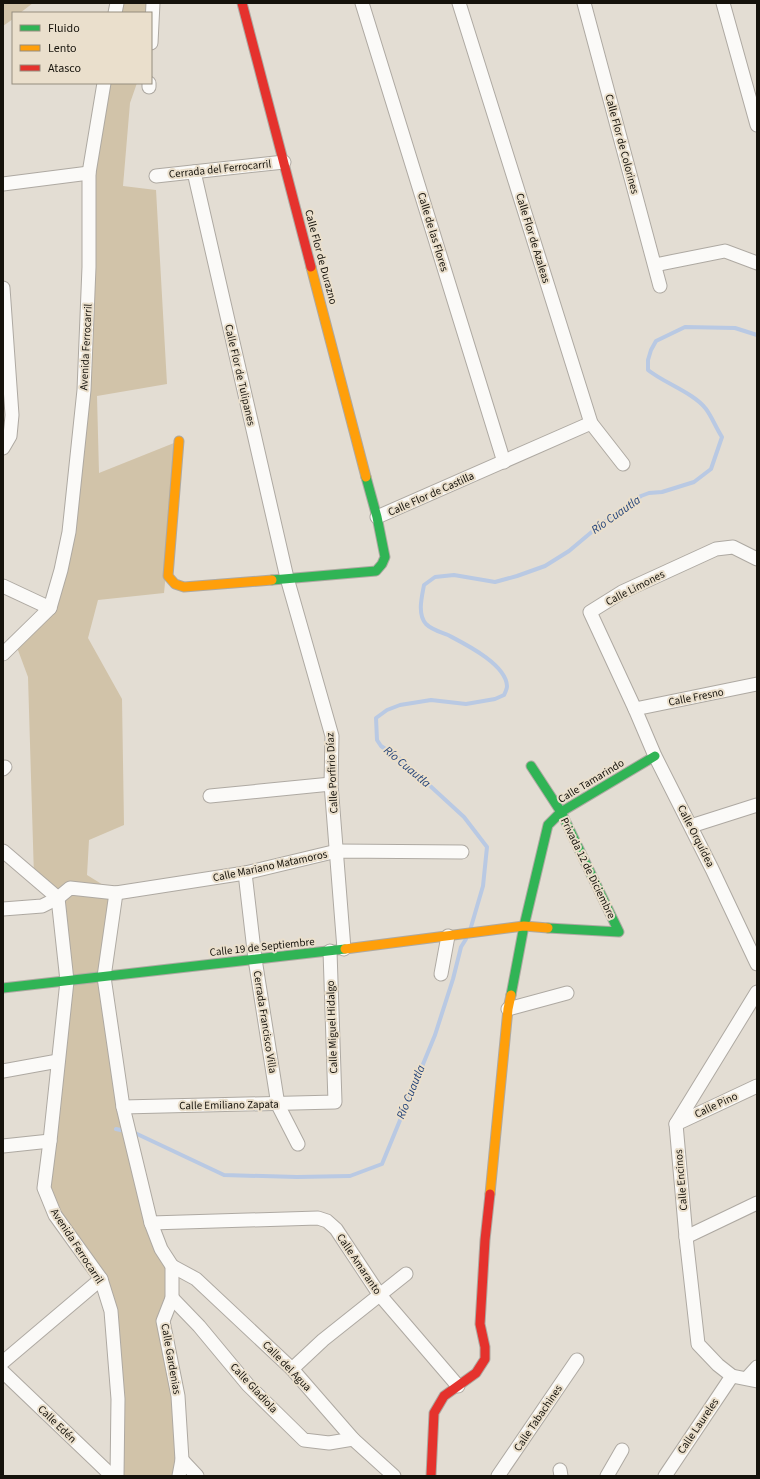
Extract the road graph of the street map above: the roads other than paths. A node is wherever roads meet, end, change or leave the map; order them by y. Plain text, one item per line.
1 (153, 3) edge
2 (242, 3) edge
3 (362, 3) edge
4 (459, 3) edge
5 (584, 3) edge
6 (723, 3) edge
7 (152, 23) edge
8 (104, 84) edge
9 (757, 125) edge
10 (284, 162) junction
11 (194, 172) junction
12 (89, 173) junction
13 (156, 176) dead end
14 (3, 184) edge
15 (757, 263) edge
16 (655, 265) junction
17 (660, 286) dead end
18 (3, 288) edge
19 (4, 312) edge
20 (591, 423) junction
21 (180, 442) dead end
22 (3, 448) edge
23 (504, 462) junction
24 (623, 464) dead end
25 (377, 517) junction
26 (757, 559) edge
27 (287, 578) junction
28 (3, 586) edge
29 (50, 608) junction
30 (3, 654) edge
31 (757, 684) edge
32 (635, 709) junction
33 (655, 756) junction
34 (531, 766) dead end
35 (331, 784) junction
36 (210, 796) dead end
37 (757, 804) edge
38 (561, 812) junction
39 (691, 826) junction
40 (3, 851) edge
41 (337, 852) junction
42 (462, 852) dead end
43 (245, 873) junction
44 (116, 893) junction
45 (58, 898) junction
46 (3, 909) edge
47 (524, 926) junction
48 (619, 932) joint
49 (448, 936) junction
50 (344, 949) junction
51 (330, 951) junction
52 (255, 960) junction
53 (757, 964) edge
54 (441, 974) dead end
55 (104, 977) junction
56 (67, 981) junction
57 (3, 988) edge
58 (757, 992) edge
59 (567, 993) dead end
60 (508, 1010) junction
61 (58, 1062) junction
62 (3, 1071) edge
63 (757, 1086) edge
64 (335, 1102) joint
65 (278, 1105) junction
66 (124, 1107) junction
67 (676, 1124) junction
68 (50, 1141) junction
69 (298, 1144) dead end
70 (3, 1146) edge
71 (757, 1203) edge
72 (151, 1223) junction
73 (686, 1237) junction
74 (172, 1266) junction
75 (406, 1274) dead end
76 (101, 1279) junction
77 (379, 1294) junction
78 (172, 1298) junction
79 (577, 1360) dead end
80 (3, 1362) edge
81 (757, 1367) edge
82 (292, 1369) junction
83 (3, 1372) edge
84 (732, 1376) junction
85 (752, 1379) edge
86 (458, 1386) junction
87 (353, 1439) junction
88 (622, 1450) dead end
89 (182, 1460) junction
90 (112, 1476) edge
91 (117, 1476) edge
92 (179, 1476) edge
93 (197, 1476) edge
94 (394, 1476) edge
95 (431, 1476) edge
96 (498, 1476) edge
97 (607, 1476) edge
98 (665, 1476) edge

1 - 7 street
2 - 10 street, Calle Flor de Durazno
3 - 23 street, Calle de las Flores
4 - 20 street, Calle Flor de Azaleas
5 - 16 street, Calle Flor de Colorines
6 - 9 street
8 - 12 street, Avenida Ferrocarril
10 - 11 street, Cerrada del Ferrocarril
10 - 25 street, Calle Flor de Durazno
11 - 13 street, Cerrada del Ferrocarril
11 - 27 street, Calle Flor de Tulipanes
12 - 14 street
12 - 29 street, Avenida Ferrocarril
15 - 16 street
16 - 17 street, Calle Flor de Colorines
18 - 19 street
19 - 22 street
20 - 23 street, Calle Flor de Castilla
20 - 24 street, Calle Flor de Azaleas
21 - 27 street, Calle Flor de Castilla
23 - 25 street, Calle Flor de Castilla
25 - 27 street, Calle Flor de Castilla
26 - 32 street, Calle Limones
27 - 35 street, Calle Porfirio Díaz
28 - 29 street
29 - 30 street
31 - 32 street, Calle Fresno
32 - 33 street, Calle Orquídea
33 - 38 street, Calle Tamarindo
33 - 39 street, Calle Orquídea
34 - 38 street, Privada 12 de Diciembre
35 - 36 street
35 - 41 street, Calle Porfirio Díaz
37 - 39 street
38 - 47 street, Calle Tamarindo
38 - 48 street, Privada 12 de Diciembre
39 - 53 street, Calle Orquídea
40 - 45 street
41 - 42 street, Calle Mariano Matamoros
41 - 43 street, Calle Mariano Matamoros
41 - 50 street, Calle Porfirio Díaz
43 - 44 street, Calle Mariano Matamoros
43 - 52 street, Cerrada Francisco Villa
44 - 45 street, Calle Mariano Matamoros
44 - 55 street
45 - 46 street, Calle Mariano Matamoros
45 - 56 street, Avenida Ferrocarril
47 - 48 street, Calle 19 de Septiembre
47 - 49 street, Calle 19 de Septiembre
47 - 60 street, Calle Tamarindo
49 - 50 street, Calle 19 de Septiembre
49 - 54 street
50 - 51 street, Calle 19 de Septiembre
51 - 52 street, Calle 19 de Septiembre
51 - 64 street, Calle Miguel Hidalgo
52 - 55 street, Calle 19 de Septiembre
52 - 65 street, Cerrada Francisco Villa
55 - 56 street, Calle 19 de Septiembre
55 - 66 street
56 - 57 street, Calle 19 de Septiembre
56 - 61 street, Avenida Ferrocarril
58 - 67 street
59 - 60 street
60 - 86 street, Calle Tamarindo
61 - 62 street
61 - 68 street, Avenida Ferrocarril
63 - 67 street, Calle Pino
64 - 65 street, Calle Emiliano Zapata
65 - 66 street, Calle Emiliano Zapata
65 - 69 street, Cerrada Francisco Villa
66 - 72 street
67 - 73 street, Calle Encinos
68 - 70 street
68 - 76 street, Avenida Ferrocarril
71 - 73 street
72 - 74 street
72 - 77 street, Calle Amaranto
73 - 84 street, Calle Encinos
74 - 78 street, Calle Gardenias
74 - 82 street, Calle del Agua
75 - 77 street
76 - 80 street
76 - 91 street, Avenida Ferrocarril
77 - 82 street
77 - 86 street, Calle Amaranto
78 - 87 street, Calle Gladiola
78 - 89 street, Calle Gardenias
79 - 96 street, Calle Tabachines
81 - 85 street
82 - 87 street, Calle del Agua
83 - 90 street, Calle Edén
84 - 85 street
84 - 98 street, Calle Laureles
86 - 95 street
87 - 94 street, Calle del Agua
88 - 97 street
89 - 92 street, Calle Gardenias
89 - 93 street

